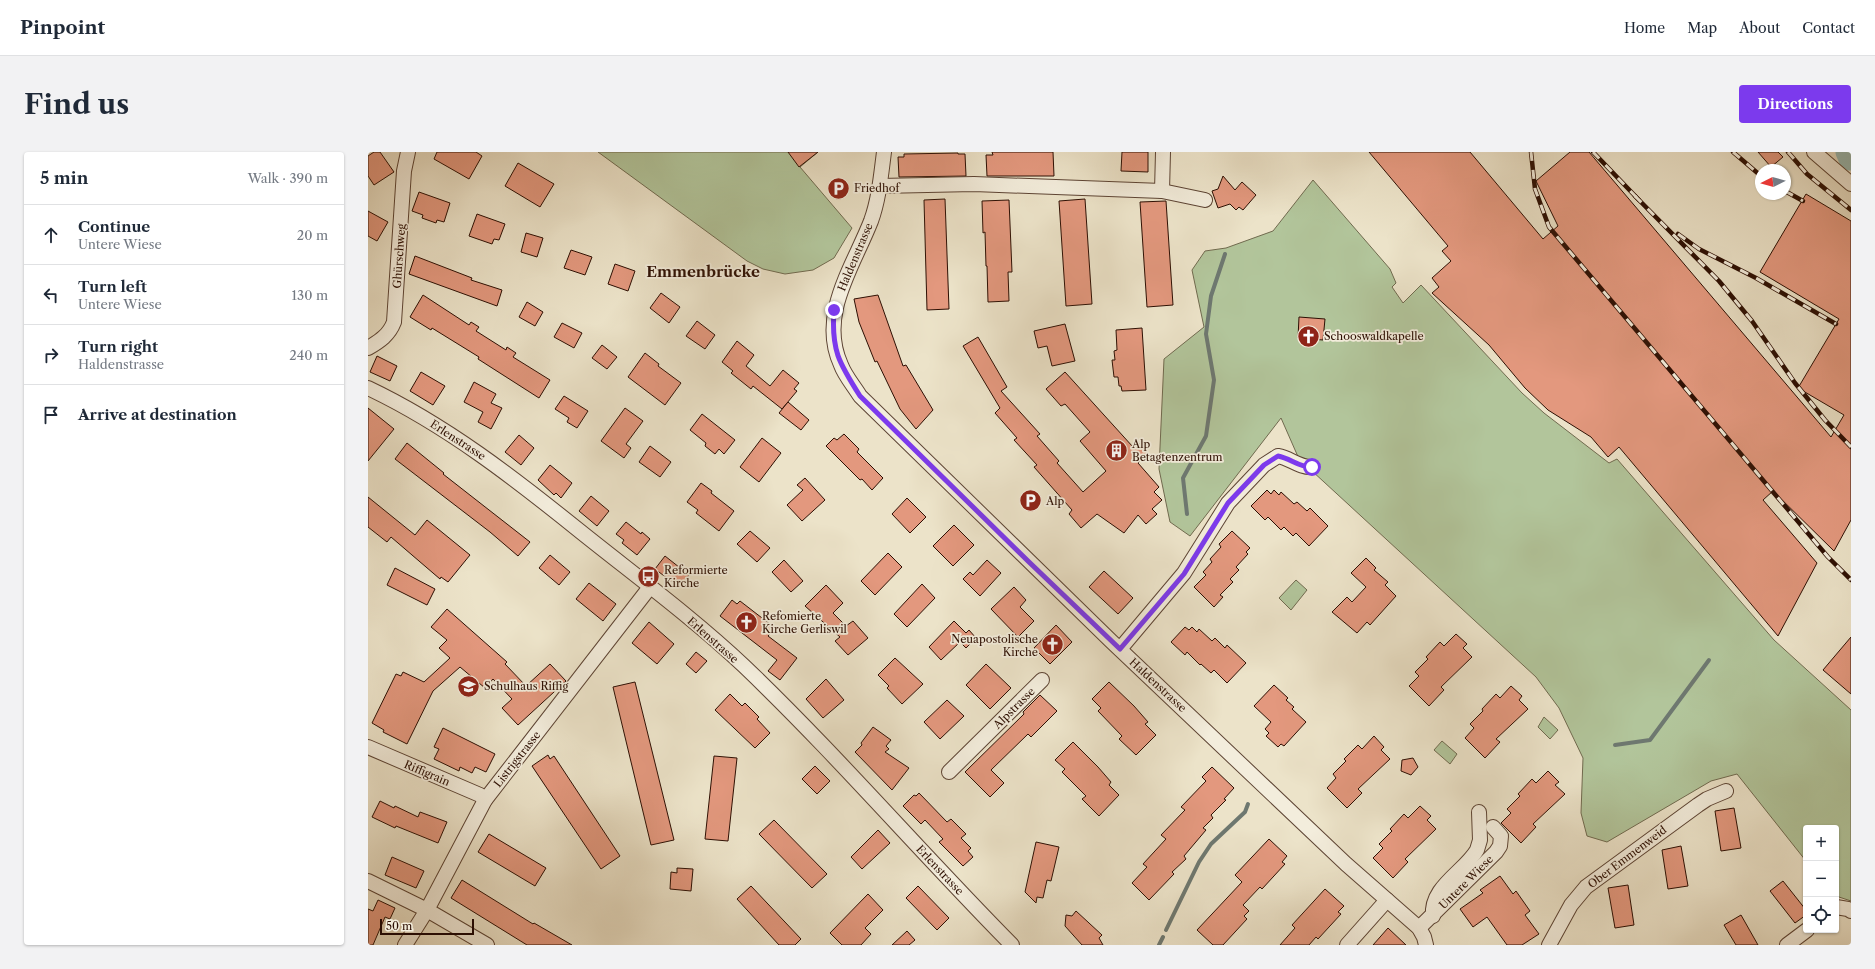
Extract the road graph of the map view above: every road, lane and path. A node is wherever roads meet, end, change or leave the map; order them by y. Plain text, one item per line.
1 (408, 152) edge
2 (884, 152) edge
3 (1163, 152) edge
4 (1814, 152) edge
5 (1851, 184) edge
6 (880, 186) junction
7 (1162, 191) junction
8 (1205, 200) dead end
9 (368, 348) edge
10 (368, 388) edge
11 (1312, 467) dead end
12 (650, 586) junction
13 (1120, 649) junction
14 (1042, 680) dead end
15 (368, 747) edge
16 (949, 772) dead end
17 (1726, 791) dead end
18 (485, 800) junction
19 (1479, 812) dead end
20 (1493, 827) dead end
21 (368, 881) edge
22 (1387, 900) junction
23 (1839, 908) edge
24 (427, 910) junction
25 (1851, 911) edge
26 (1433, 916) junction
27 (1419, 928) junction
28 (1803, 933) edge
29 (406, 945) edge
30 (487, 945) edge
31 (1012, 945) edge
32 (1347, 945) edge
33 (1426, 945) edge
34 (1549, 945) edge
35 (1787, 945) edge

1 - 9 street, Ghürschweg
2 - 6 street, Haldenstrasse
3 - 7 street
4 - 5 street
6 - 7 street
6 - 13 street, Haldenstrasse
7 - 8 street
10 - 12 street, Erlenstrasse
11 - 13 street
12 - 18 street, Listrigstrasse
12 - 31 street, Erlenstrasse
13 - 22 street, Haldenstrasse
14 - 16 street, Alpstrasse
15 - 18 street, Riffigrain
17 - 34 street, Ober Emmenweid
18 - 24 street, Listrigstrasse
19 - 26 street, Untere Wiese
20 - 26 street, Untere Wiese
21 - 24 street
22 - 27 street, Haldenstrasse
22 - 32 street
23 - 25 street
24 - 29 street, Listrigstrasse
24 - 30 street
26 - 27 street, Untere Wiese
27 - 33 street, Haldenstrasse
28 - 35 street

